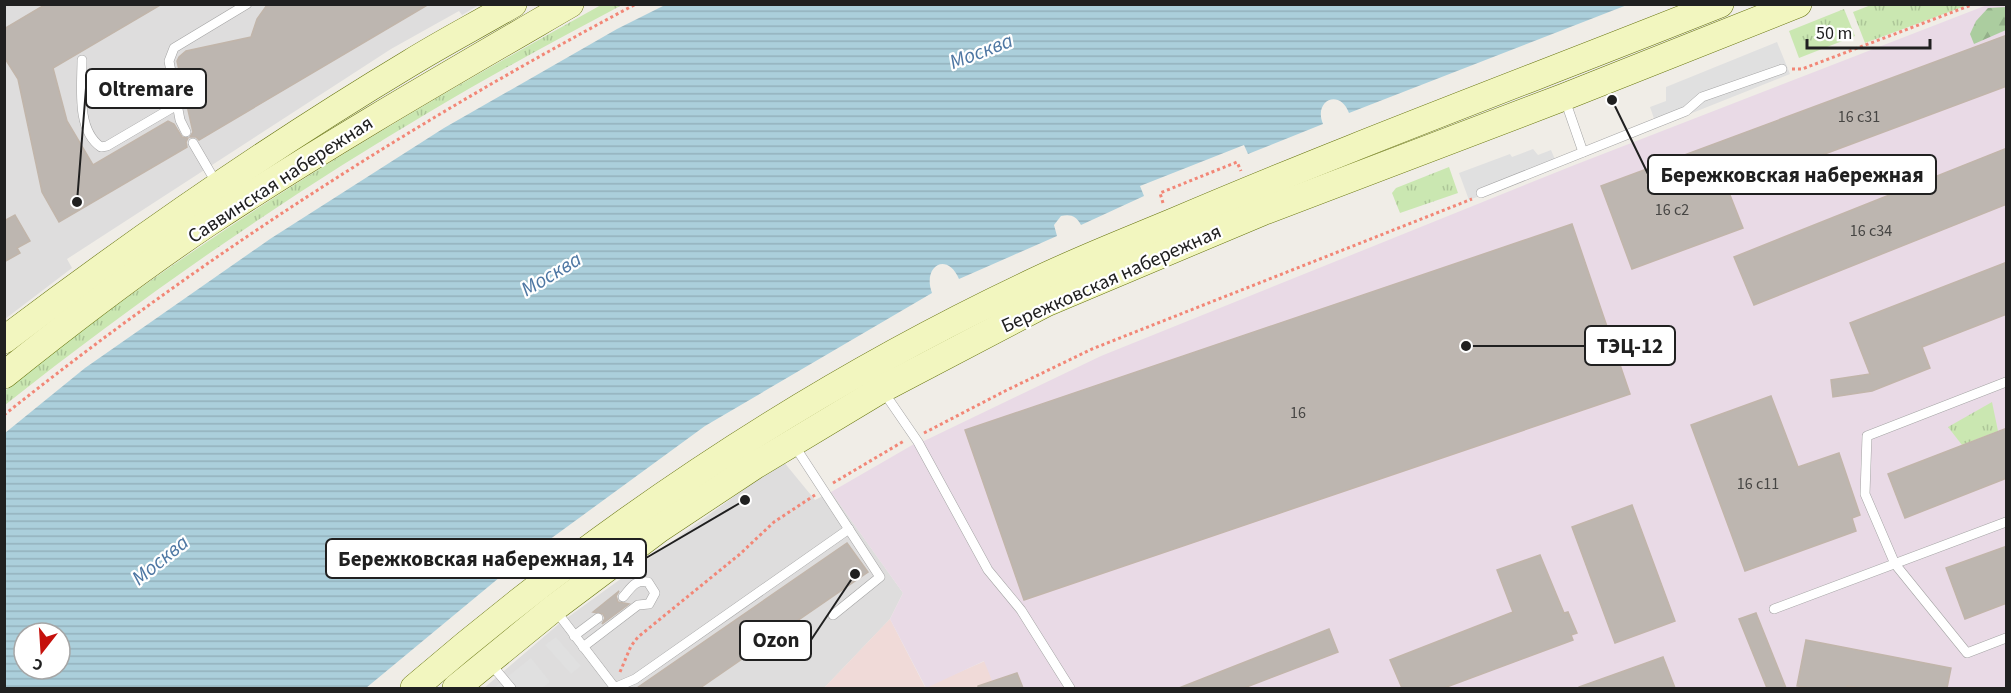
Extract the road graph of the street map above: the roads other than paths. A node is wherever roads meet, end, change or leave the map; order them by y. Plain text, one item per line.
1 (247, 4) edge
2 (513, 4) edge
3 (570, 4) edge
4 (1720, 4) edge
5 (1798, 4) edge
6 (82, 60) dead end
7 (1782, 69) road end
8 (1564, 98) junction
9 (177, 105) junction
10 (186, 132) dead end
11 (193, 143) dead end
12 (1583, 152) junction
13 (218, 186) junction
14 (1481, 193) road end
15 (4, 340) edge
16 (4, 375) edge
17 (2007, 382) edge
18 (882, 389) junction
19 (792, 443) junction
20 (2007, 522) edge
21 (849, 529) junction
22 (1895, 564) junction
23 (623, 597) dead end
24 (545, 599) junction
25 (1774, 609) dead end
26 (833, 615) dead end
27 (598, 618) dead end
28 (574, 636) junction
29 (2007, 638) edge
30 (583, 647) junction
31 (488, 661) junction
32 (414, 688) edge
33 (456, 688) edge
34 (511, 688) edge
35 (615, 688) edge
36 (1070, 688) edge

1 - 9 lane
2 - 13 main road, Саввинская набережная
3 - 16 main road, Саввинская набережная
4 - 24 main road, Бережковская набережная
5 - 8 main road, Бережковская набережная
6 - 9 lane
7 - 12 lane
8 - 12 lane
8 - 18 main road, Бережковская набережная
9 - 10 lane
11 - 13 lane
12 - 14 lane
13 - 15 main road, Саввинская набережная
17 - 22 lane
18 - 19 main road, Бережковская набережная
18 - 36 lane
19 - 21 lane
19 - 24 main road, Бережковская набережная
20 - 22 lane
21 - 26 lane
21 - 35 lane
22 - 25 lane
22 - 29 lane
23 - 30 lane
24 - 28 lane
24 - 31 main road, Бережковская набережная
24 - 32 main road, Бережковская набережная
27 - 28 lane
28 - 30 lane
30 - 35 lane
31 - 33 main road, Бережковская набережная
31 - 34 lane

